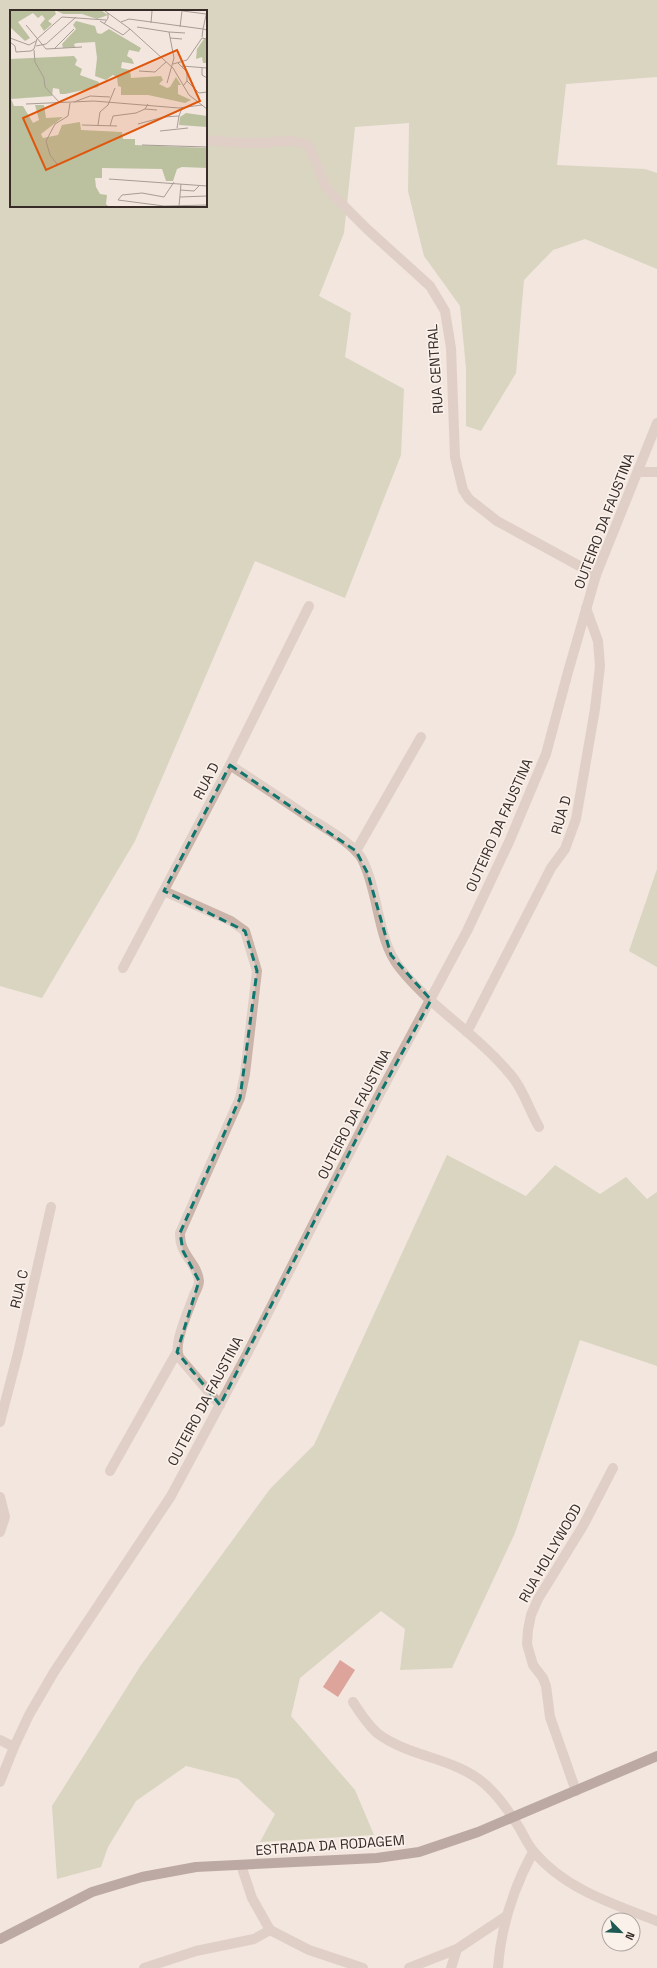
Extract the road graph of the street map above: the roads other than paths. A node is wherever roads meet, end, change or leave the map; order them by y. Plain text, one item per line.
1 (207, 140) edge
2 (657, 424) edge
3 (638, 472) junction
4 (657, 472) edge
5 (596, 575) junction
6 (309, 606) dead end
7 (586, 608) junction
8 (421, 737) dead end
9 (230, 765) junction
10 (356, 851) junction
11 (164, 891) junction
12 (123, 968) dead end
13 (431, 1000) junction
14 (468, 1032) junction
15 (539, 1127) dead end
16 (51, 1207) dead end
17 (177, 1352) junction
18 (220, 1405) junction
19 (0, 1422) edge
20 (613, 1468) dead end
21 (110, 1471) dead end
22 (0, 1497) edge
23 (0, 1532) edge
24 (353, 1702) dead end
25 (0, 1740) edge
26 (14, 1747) junction
27 (657, 1756) edge
28 (0, 1782) edge
29 (576, 1791) junction
30 (513, 1818) junction
31 (533, 1852) junction
32 (241, 1865) junction
33 (505, 1917) junction
34 (657, 1921) edge
35 (270, 1930) junction
36 (0, 1939) edge
37 (457, 1949) junction
38 (144, 1968) edge
39 (363, 1968) edge
40 (409, 1968) edge
41 (451, 1968) edge
42 (498, 1968) edge

1 - 5 street, RUA CENTRAL
2 - 3 street, OUTEIRO DA FAUSTINA
3 - 4 street
3 - 5 street, OUTEIRO DA FAUSTINA
5 - 7 street, OUTEIRO DA FAUSTINA
6 - 9 street, RUA D
7 - 13 street, OUTEIRO DA FAUSTINA
7 - 14 street, RUA D
8 - 10 street
9 - 10 street
9 - 11 street, RUA D
10 - 13 street
11 - 12 street, RUA D
11 - 17 street
13 - 14 street
13 - 18 street, OUTEIRO DA FAUSTINA
14 - 15 street
16 - 19 street, RUA C
17 - 18 street
17 - 21 street
18 - 26 street, OUTEIRO DA FAUSTINA
20 - 29 street, RUA HOLLYWOOD
22 - 23 street
24 - 30 street
25 - 26 street
26 - 28 street, OUTEIRO DA FAUSTINA
27 - 29 main road, ESTRADA DA RODAGEM
29 - 30 main road, ESTRADA DA RODAGEM
30 - 31 street
30 - 32 main road, ESTRADA DA RODAGEM
31 - 33 street
31 - 34 street
32 - 35 street
32 - 36 main road, ESTRADA DA RODAGEM
33 - 37 street
33 - 42 street
35 - 38 street
35 - 39 street
37 - 40 street
37 - 41 street

